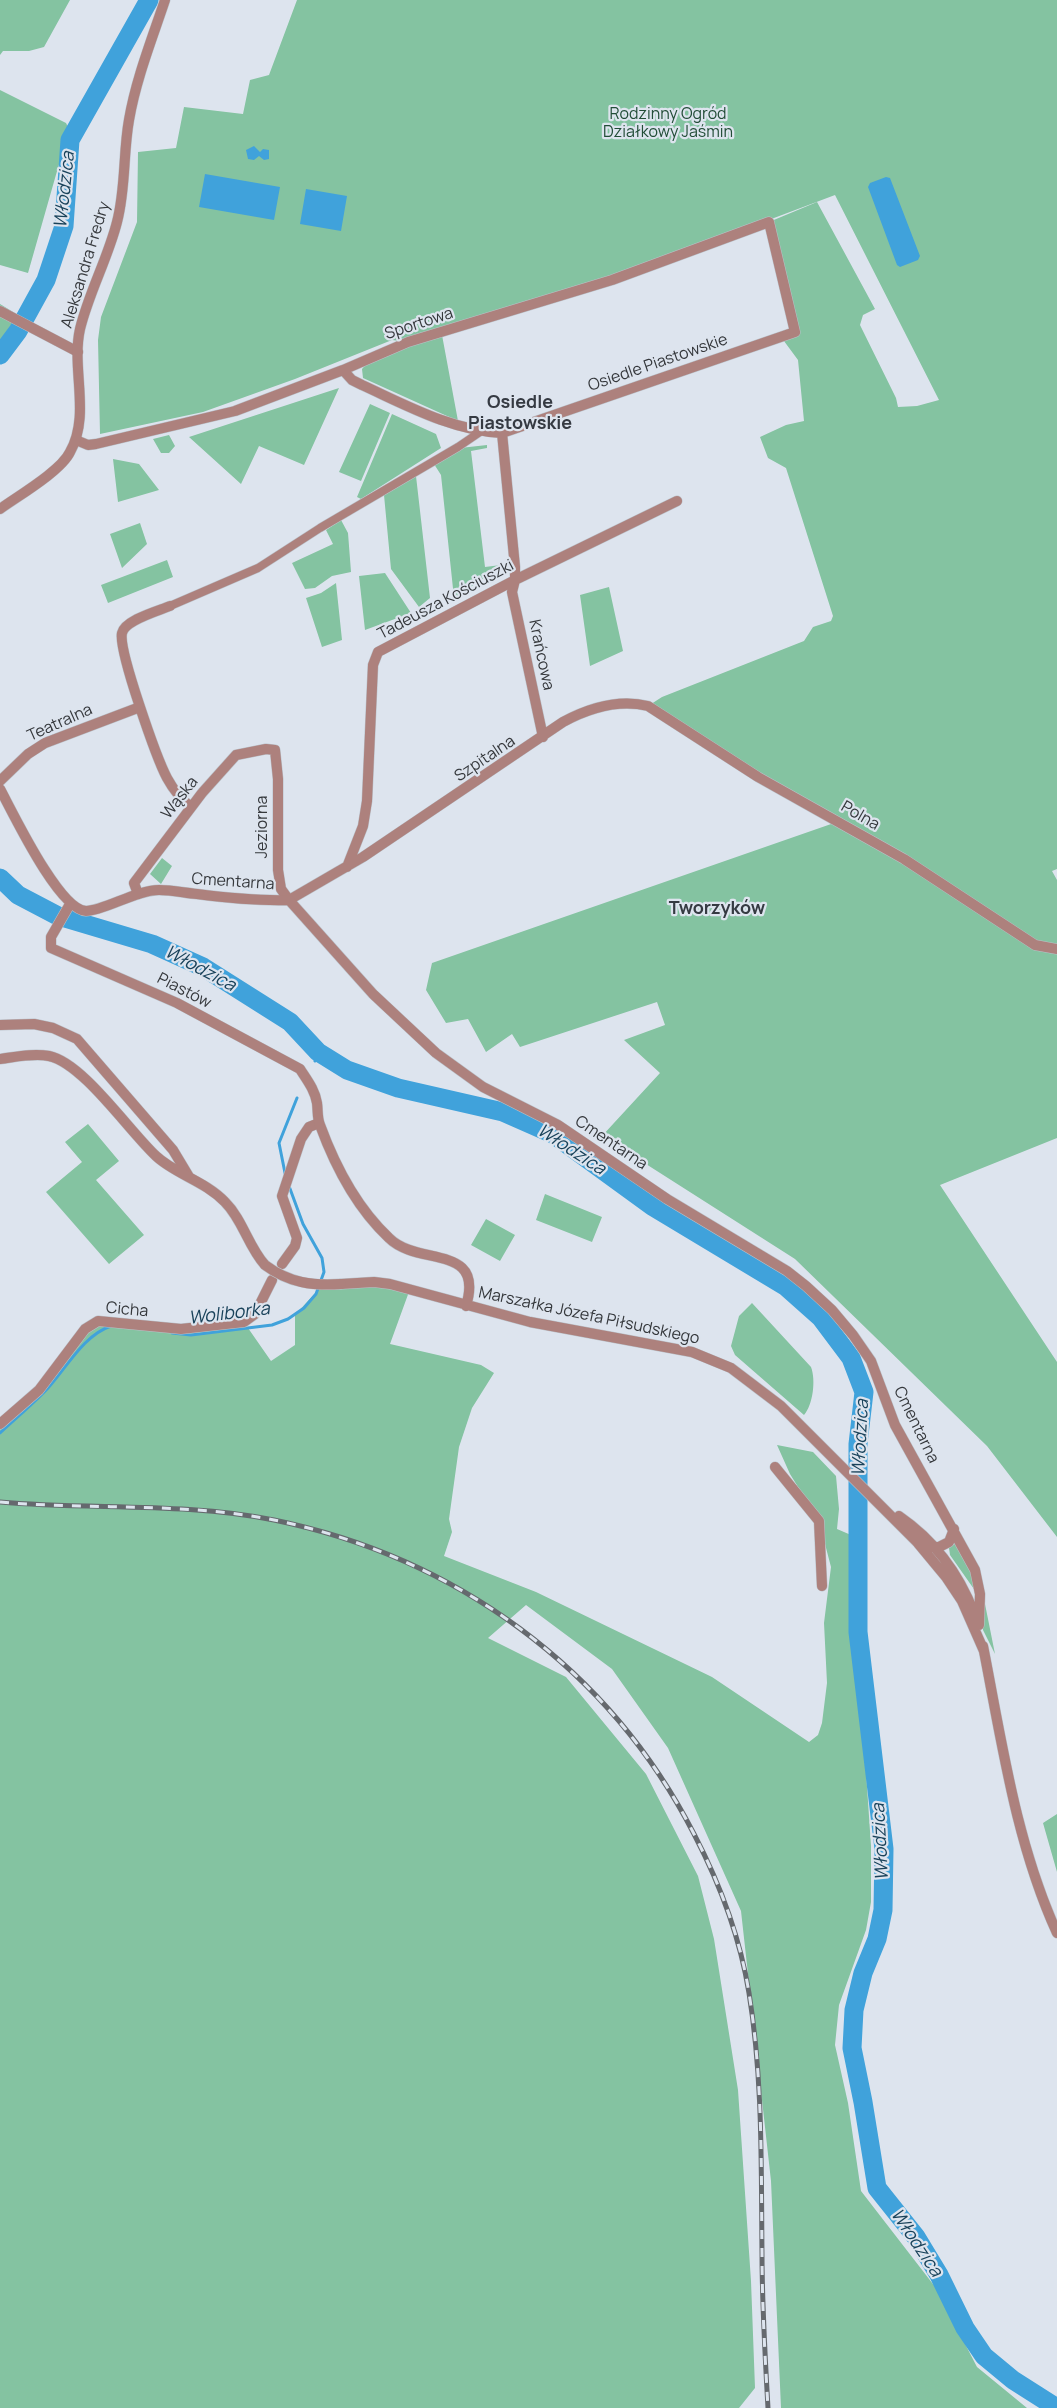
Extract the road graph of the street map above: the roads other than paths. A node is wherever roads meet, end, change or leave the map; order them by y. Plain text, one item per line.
1 (165, 0) edge
2 (3, 312) edge
3 (795, 332) joint
4 (78, 352) junction
5 (343, 370) junction
6 (480, 432) junction
7 (502, 433) junction
8 (76, 440) junction
9 (677, 501) dead end
10 (0, 509) edge
11 (516, 580) junction
12 (170, 606) joint
13 (648, 706) joint
14 (140, 707) junction
15 (543, 737) junction
16 (275, 750) joint
17 (0, 781) edge
18 (0, 789) edge
19 (191, 807) junction
20 (347, 867) junction
21 (138, 894) junction
22 (289, 900) junction
23 (69, 906) junction
24 (1057, 949) edge
25 (0, 1025) edge
26 (0, 1059) edge
27 (320, 1127) junction
28 (188, 1175) junction
29 (466, 1306) junction
30 (0, 1424) edge
31 (775, 1467) dead end
32 (881, 1504) junction
33 (898, 1522) junction
34 (954, 1529) junction
35 (933, 1547) junction
36 (822, 1586) dead end
37 (979, 1625) junction
38 (984, 1651) junction
39 (1057, 1933) edge

1 - 4 street, Aleksandra Fredry
2 - 4 street
3 - 5 street, Sportowa
3 - 7 street, Osiedle Piastowskie
4 - 8 street, Aleksandra Fredry
5 - 6 street, Osiedle Piastowskie
5 - 8 street, Sportowa
6 - 7 street, Osiedle Piastowskie
6 - 12 street
7 - 11 street
8 - 10 street, Aleksandra Fredry
9 - 11 street, Tadeusza Kościuszki
11 - 15 street, Krańcowa
11 - 20 street, Tadeusza Kościuszki
12 - 14 street
13 - 15 street, Szpitalna
13 - 24 street, Polna
14 - 17 street, Teatralna
14 - 19 street
15 - 20 street, Szpitalna
16 - 19 street, Wąska
16 - 22 street, Jeziorna
18 - 23 street
19 - 21 street, Wąska
20 - 22 street
21 - 22 street, Cmentarna
21 - 23 street, Cmentarna
22 - 34 street, Cmentarna
23 - 27 street, Piastów
25 - 28 street
26 - 28 street
27 - 29 street
27 - 30 street, Cicha
28 - 29 street, Marszałka Józefa Piłsudskiego, bridge
29 - 32 street, Marszałka Józefa Piłsudskiego
31 - 36 street
32 - 33 street
32 - 35 street
33 - 35 street
33 - 38 street
34 - 35 street
34 - 37 street, Cmentarna
35 - 37 street
37 - 38 street
38 - 39 street

